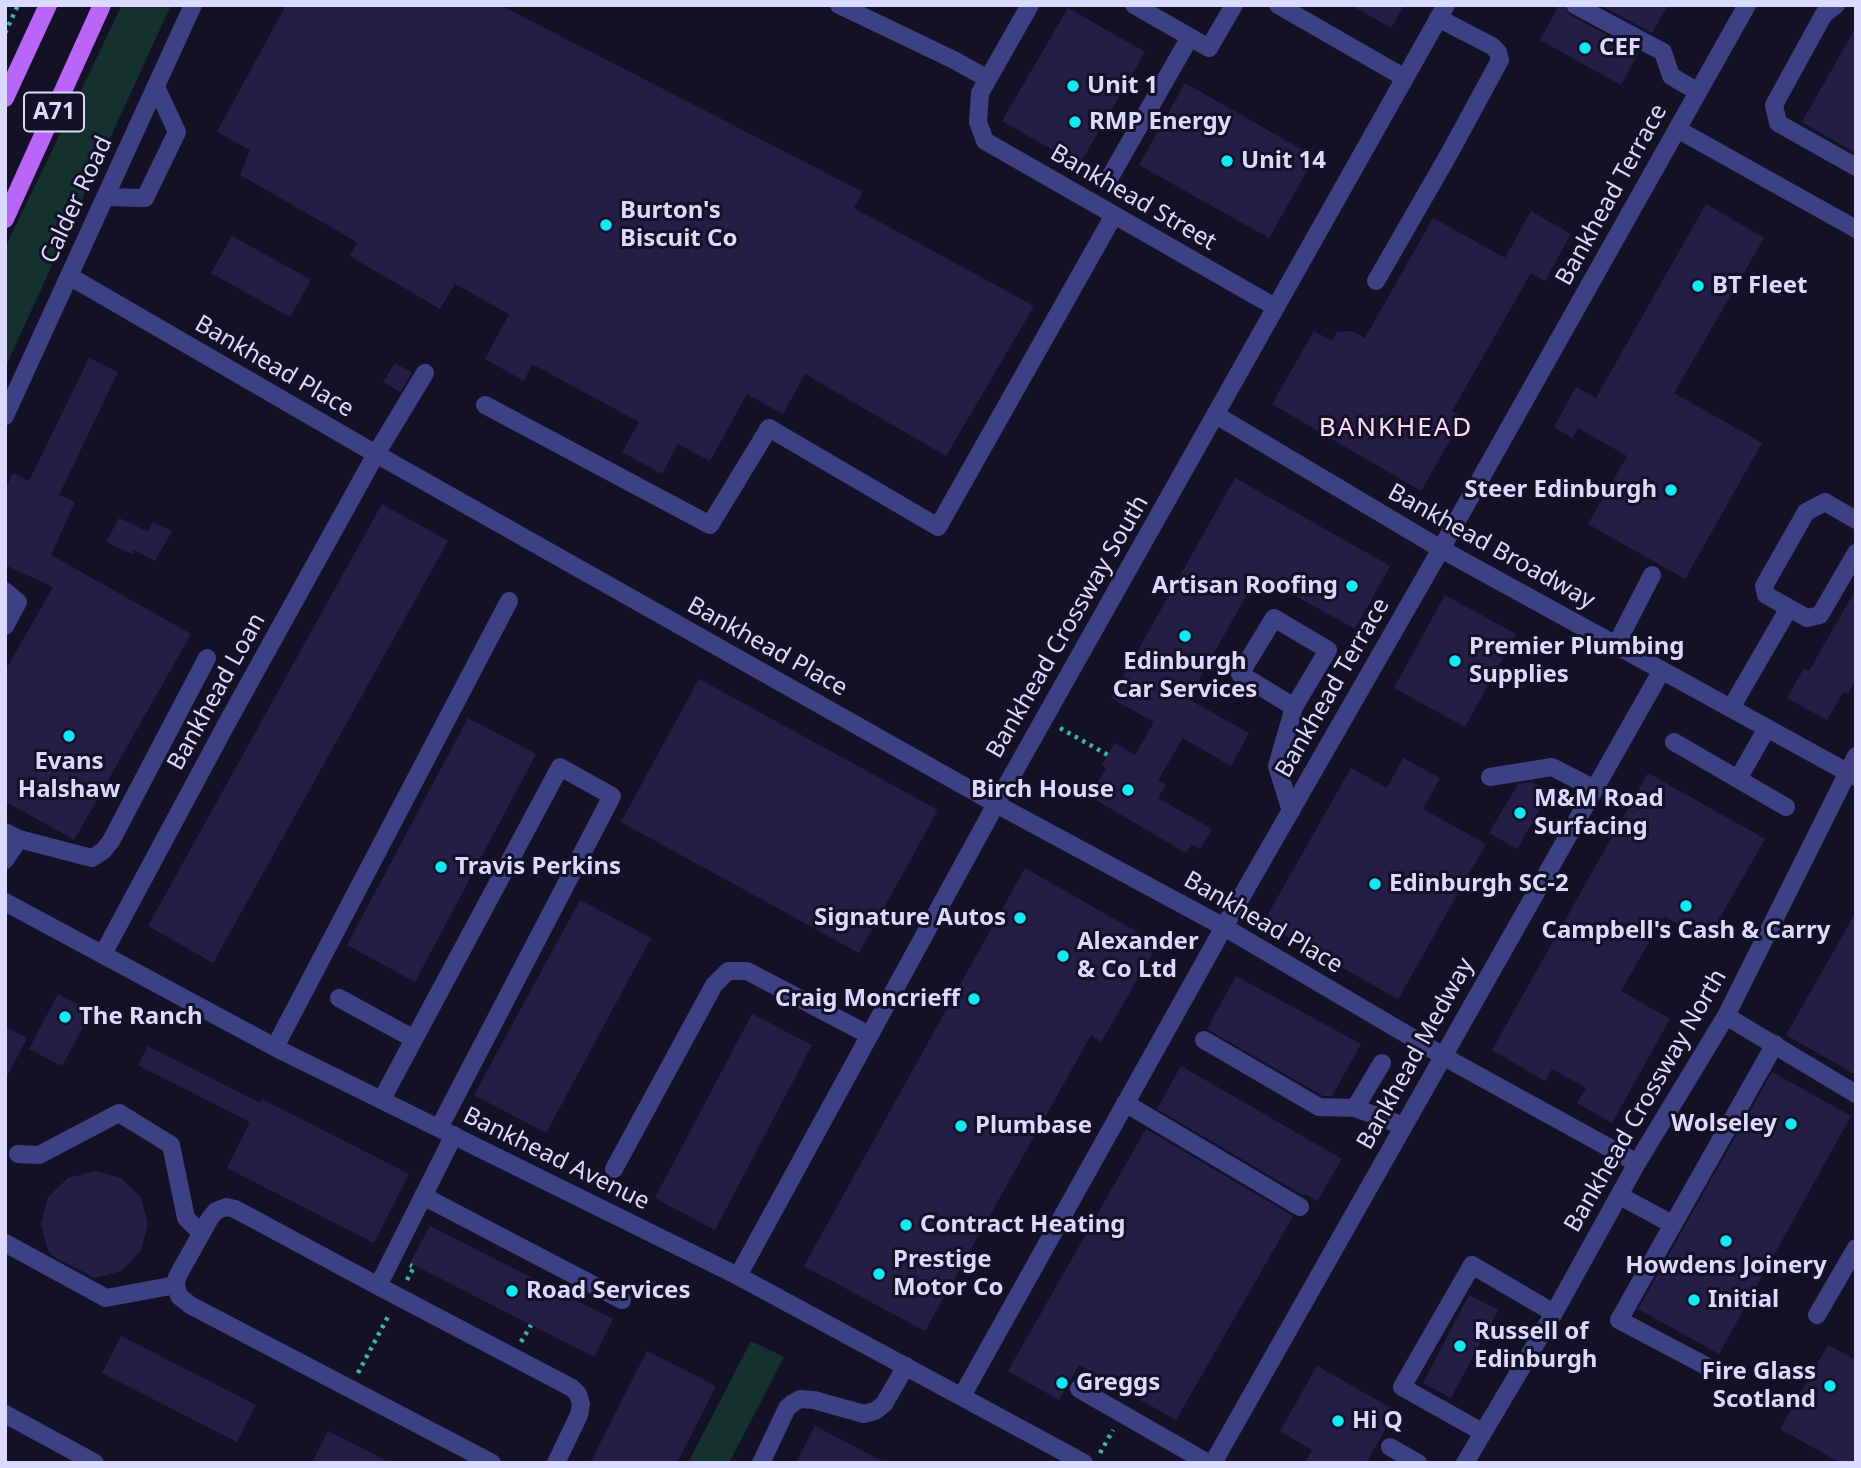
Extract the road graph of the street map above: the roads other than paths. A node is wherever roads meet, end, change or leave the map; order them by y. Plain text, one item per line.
1 (47, 5) edge
2 (103, 5) edge
3 (193, 5) edge
4 (839, 5) edge
5 (1030, 5) edge
6 (1134, 5) edge
7 (1234, 5) edge
8 (1278, 5) edge
9 (1575, 5) edge
10 (1747, 5) edge
11 (1836, 5) edge
12 (1442, 12) edge
13 (1189, 37) junction
14 (1405, 78) junction
15 (988, 79) junction
16 (156, 87) junction
17 (1698, 92) junction
18 (5, 98) edge
19 (1678, 129) junction
20 (1856, 167) edge
21 (1110, 177) dead end
22 (106, 197) junction
23 (1114, 215) junction
24 (5, 219) edge
25 (1856, 229) edge
26 (69, 276) junction
27 (1376, 281) dead end
28 (1275, 307) junction
29 (425, 373) dead end
30 (485, 405) dead end
31 (1216, 415) junction
32 (5, 416) edge
33 (376, 454) junction
34 (1856, 520) edge
35 (1441, 549) junction
36 (1856, 553) edge
37 (1652, 575) dead end
38 (5, 591) edge
39 (509, 601) dead end
40 (1789, 608) junction
41 (5, 626) edge
42 (1616, 645) junction
43 (207, 659) dead end
44 (1662, 670) junction
45 (1294, 707) junction
46 (1731, 708) junction
47 (1767, 728) junction
48 (1674, 742) dead end
49 (1853, 768) edge
50 (1490, 777) dead end
51 (1738, 779) junction
52 (1595, 789) junction
53 (996, 804) junction
54 (1786, 807) dead end
55 (1291, 811) junction
56 (12, 836) edge
57 (5, 860) edge
58 (5, 902) edge
59 (1224, 927) junction
60 (103, 954) junction
61 (339, 998) dead end
62 (1726, 1016) junction
63 (869, 1035) junction
64 (414, 1039) junction
65 (1204, 1040) dead end
66 (1775, 1044) junction
67 (275, 1047) junction
68 (1443, 1056) junction
69 (1382, 1063) dead end
70 (1856, 1094) edge
71 (382, 1099) junction
72 (1125, 1103) junction
73 (1355, 1108) junction
74 (1404, 1126) junction
75 (446, 1132) junction
76 (18, 1154) dead end
77 (1637, 1163) junction
78 (614, 1169) dead end
79 (423, 1196) junction
80 (1620, 1196) junction
81 (1300, 1207) dead end
82 (1672, 1224) junction
83 (201, 1233) junction
84 (5, 1243) edge
85 (1856, 1248) edge
86 (738, 1276) junction
87 (176, 1286) junction
88 (378, 1286) junction
89 (622, 1300) dead end
90 (1554, 1313) junction
91 (1817, 1315) dead end
92 (906, 1366) junction
93 (1706, 1366) dead end
94 (1079, 1389) dead end
95 (962, 1396) junction
96 (5, 1414) edge
97 (1482, 1432) junction
98 (1390, 1447) dead end
99 (68, 1456) edge
100 (95, 1463) edge
101 (492, 1463) edge
102 (556, 1463) edge
103 (761, 1463) edge
104 (1084, 1463) edge
105 (1208, 1463) edge
106 (1213, 1463) edge
107 (1418, 1463) edge
108 (1465, 1463) edge

1 - 18 main road, A71
2 - 24 main road, A71
3 - 16 street, Calder Road
4 - 15 street
5 - 15 street
6 - 13 street
7 - 13 street
8 - 14 street
9 - 17 street
10 - 17 street, Bankhead Terrace
11 - 20 street
12 - 14 street, Bankhead Crossway South
12 - 27 street
13 - 21 street
14 - 28 street, Bankhead Crossway South
15 - 23 street, Bankhead Street
16 - 22 street, Calder Road
16 - 22 street
17 - 19 street, Bankhead Terrace
19 - 25 street
19 - 35 street, Bankhead Terrace
22 - 26 street, Calder Road
23 - 28 street, Bankhead Street
23 - 30 street
26 - 32 street, Calder Road
26 - 33 street, Bankhead Place
28 - 31 street, Bankhead Crossway South
29 - 33 street, Bankhead Loan
31 - 35 street, Bankhead Broadway
31 - 53 street, Bankhead Crossway South
33 - 53 street, Bankhead Place
33 - 60 street, Bankhead Loan
34 - 40 street
35 - 42 street, Bankhead Broadway
35 - 55 street, Bankhead Terrace
36 - 40 street
37 - 42 street
38 - 41 street
39 - 67 street
40 - 46 street
42 - 44 street, Bankhead Broadway
43 - 56 street
44 - 46 street, Bankhead Broadway
44 - 52 street, Bankhead Medway
45 - 45 street
45 - 55 street
46 - 47 street, Bankhead Broadway
47 - 49 street, Bankhead Broadway
47 - 51 street
48 - 51 street
49 - 62 street, Bankhead Crossway North
50 - 52 street
51 - 54 street
52 - 68 street, Bankhead Medway
53 - 59 street, Bankhead Place
53 - 63 street, Bankhead Crossway South
55 - 59 street, Bankhead Terrace
56 - 57 street
58 - 60 street, Bankhead Avenue
59 - 68 street, Bankhead Place
59 - 72 street, Bankhead Terrace
60 - 67 street, Bankhead Avenue
61 - 64 street
62 - 66 street
62 - 77 street, Bankhead Crossway North
63 - 78 street
63 - 86 street, Bankhead Crossway South
64 - 71 street
64 - 75 street
65 - 73 street
66 - 70 street
66 - 82 street
67 - 71 street, Bankhead Avenue
68 - 74 street, Bankhead Medway
68 - 77 street, Bankhead Place
69 - 73 street
71 - 75 street, Bankhead Avenue
72 - 81 street
72 - 95 street, Bankhead Terrace
73 - 74 street
74 - 106 street, Bankhead Medway
75 - 79 street
75 - 86 street, Bankhead Avenue
76 - 83 street
77 - 80 street, Bankhead Crossway North
79 - 88 street
79 - 89 street
80 - 82 street
80 - 90 street, Bankhead Crossway North
82 - 93 street
83 - 87 street
83 - 88 street
84 - 87 street
85 - 91 street
86 - 92 street, Bankhead Avenue
87 - 101 street
88 - 102 street
90 - 97 street, Bankhead Crossway North
90 - 97 street
92 - 95 street, Bankhead Avenue
92 - 103 street
94 - 105 street
95 - 104 street, Bankhead Avenue
96 - 99 street
97 - 108 street, Bankhead Crossway North
98 - 107 street
99 - 100 street

